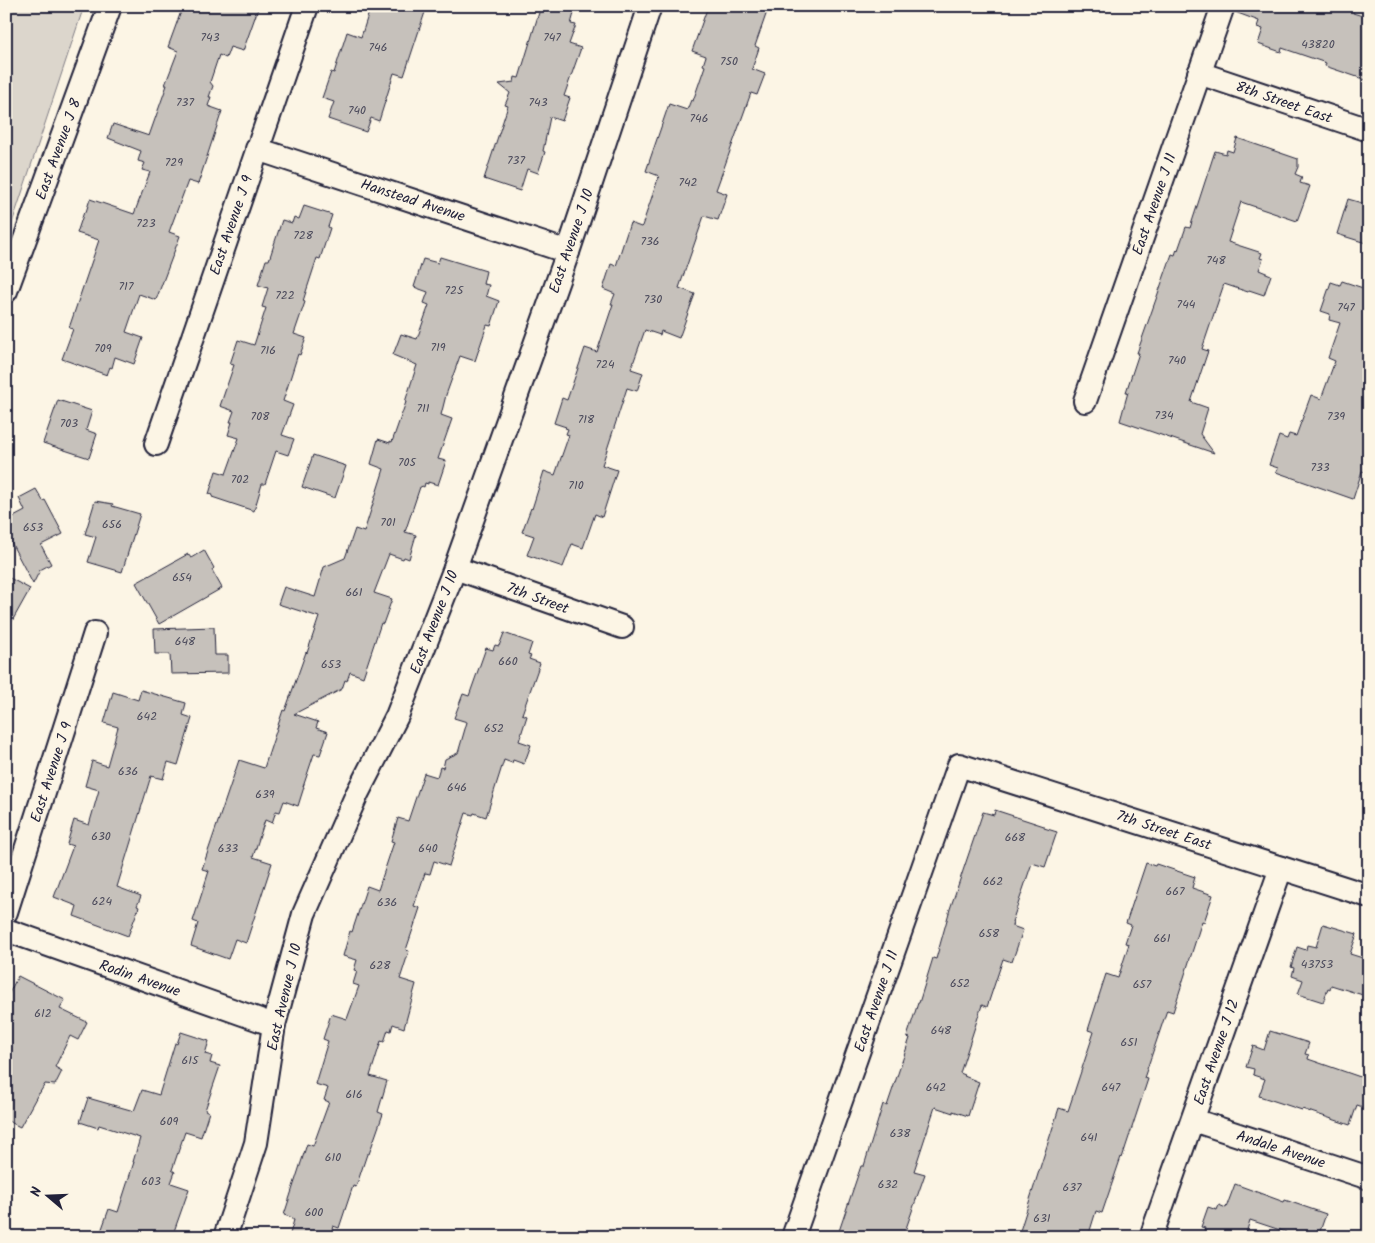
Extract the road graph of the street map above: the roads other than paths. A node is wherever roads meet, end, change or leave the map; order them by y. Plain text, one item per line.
1 (110, 6) edge
2 (306, 6) edge
3 (650, 6) edge
4 (1222, 6) edge
5 (1199, 73) junction
6 (1369, 130) edge
7 (257, 149) junction
8 (568, 252) junction
9 (6, 291) edge
10 (1085, 401) dead end
11 (156, 444) dead end
12 (455, 568) junction
13 (622, 627) dead end
14 (95, 633) dead end
15 (959, 765) joint
16 (1281, 868) junction
17 (1369, 896) edge
18 (6, 912) edge
19 (6, 930) edge
20 (274, 1025) junction
21 (1193, 1120) junction
22 (1369, 1178) edge
23 (225, 1237) edge
24 (793, 1237) edge
25 (1151, 1237) edge

1 - 9 street, East Avenue J 8
2 - 7 street, East Avenue J 9
3 - 8 street, East Avenue J 10
4 - 5 street, East Avenue J 11
5 - 6 street, 8th Street East
5 - 10 street, East Avenue J 11
7 - 8 street, Hanstead Avenue
7 - 11 street, East Avenue J 9
8 - 12 street, East Avenue J 10
12 - 13 street, 7th Street
12 - 20 street, East Avenue J 10
14 - 18 street, East Avenue J 9
15 - 16 street, 7th Street East
15 - 24 street, East Avenue J 11
16 - 17 street, 7th Street East
16 - 21 street, East Avenue J 12
19 - 20 street, Rodin Avenue
20 - 23 street, East Avenue J 10
21 - 22 street, Andale Avenue
21 - 25 street, East Avenue J 12

